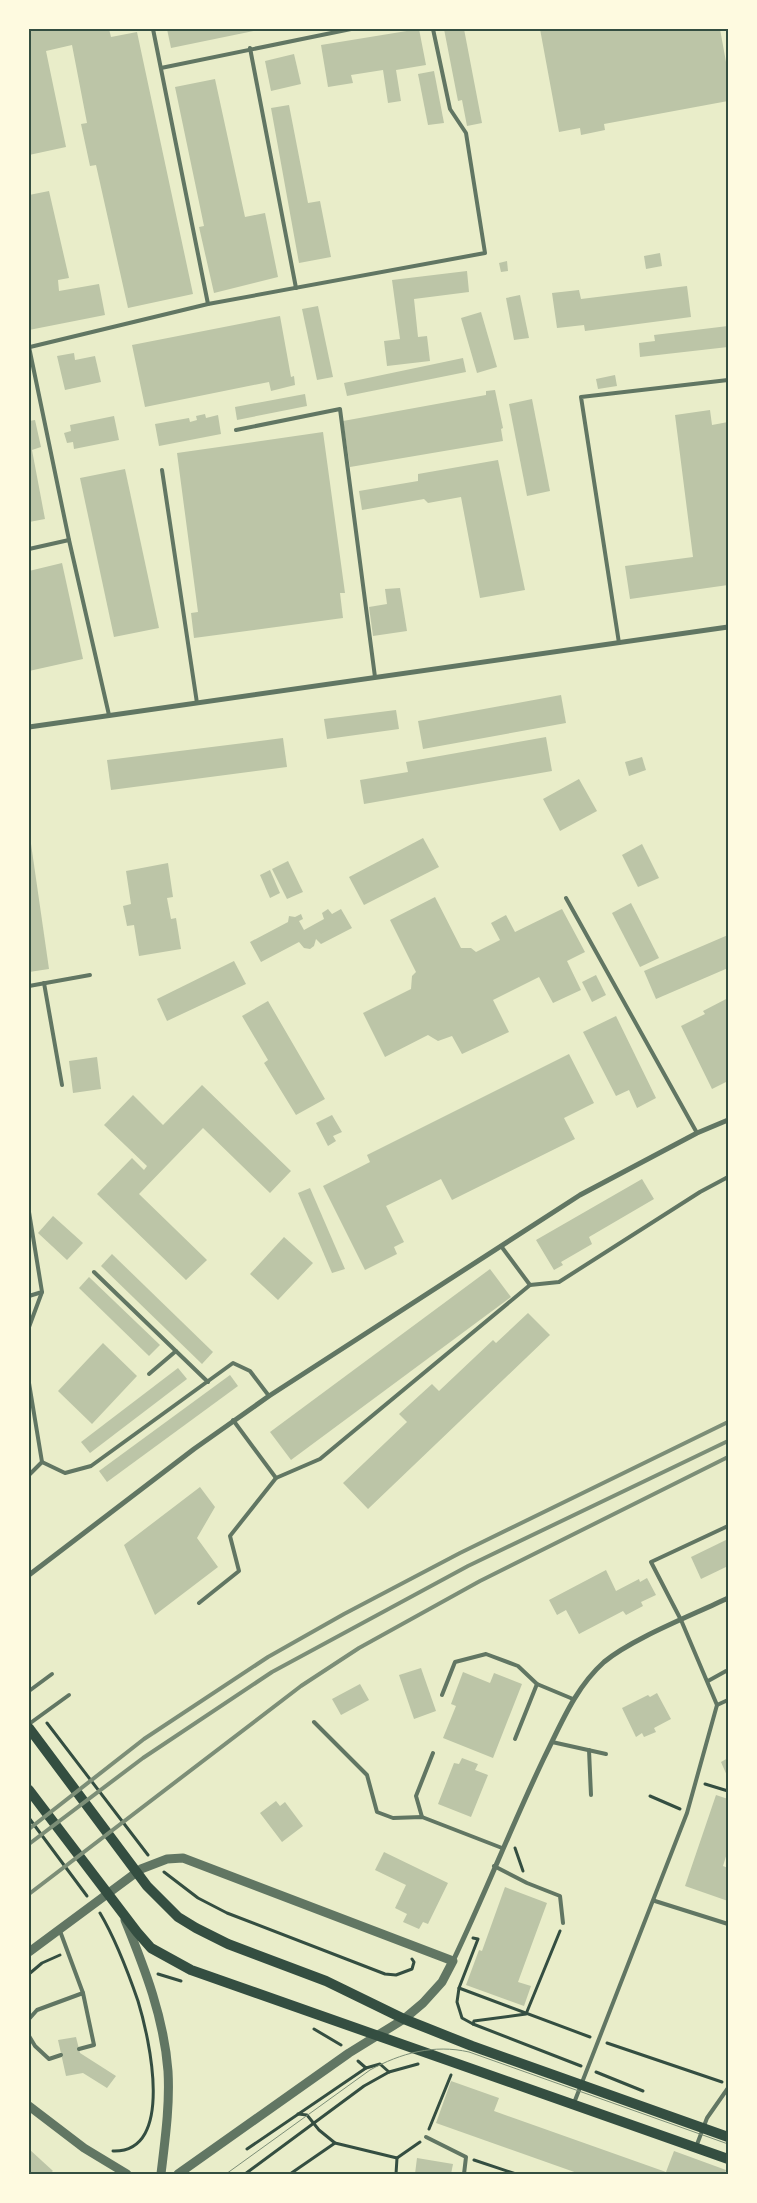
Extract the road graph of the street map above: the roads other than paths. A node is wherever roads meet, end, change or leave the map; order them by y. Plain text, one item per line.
1 (153, 29) edge
2 (351, 29) edge
3 (433, 29) edge
4 (250, 48) junction
5 (161, 68) junction
6 (296, 288) junction
7 (208, 304) junction
8 (29, 347) edge
9 (728, 380) edge
10 (236, 430) dead end
11 (162, 470) dead end
12 (69, 540) junction
13 (29, 549) edge
14 (728, 627) edge
15 (619, 643) junction
16 (375, 678) junction
17 (197, 703) junction
18 (110, 715) junction
19 (29, 727) edge
20 (566, 898) dead end
21 (90, 975) dead end
22 (44, 983) junction
23 (29, 986) edge
24 (62, 1085) dead end
25 (728, 1120) edge
26 (698, 1133) junction
27 (728, 1177) edge
28 (29, 1212) edge
29 (500, 1246) junction
30 (94, 1272) dead end
31 (530, 1285) junction
32 (42, 1292) junction
33 (29, 1296) edge
34 (29, 1327) edge
35 (176, 1351) junction
36 (149, 1374) dead end
37 (208, 1382) junction
38 (29, 1383) edge
39 (269, 1396) junction
40 (233, 1420) junction
41 (42, 1462) junction
42 (29, 1475) edge
43 (276, 1478) junction
44 (728, 1526) edge
45 (29, 1575) edge
46 (728, 1598) edge
47 (199, 1603) dead end
48 (681, 1620) junction
49 (726, 1671) dead end
50 (52, 1674) dead end
51 (708, 1681) junction
52 (537, 1684) junction
53 (29, 1691) edge
54 (69, 1695) dead end
55 (442, 1695) dead end
56 (573, 1700) junction
57 (728, 1700) edge
58 (717, 1705) junction
59 (314, 1722) dead end
60 (29, 1724) edge
61 (29, 1728) edge
62 (515, 1739) dead end
63 (552, 1742) junction
64 (588, 1750) junction
65 (434, 1753) dead end
66 (606, 1754) dead end
67 (29, 1790) edge
68 (591, 1795) dead end
69 (422, 1816) junction
70 (502, 1848) junction
71 (494, 1866) junction
72 (655, 1901) junction
73 (123, 1916) junction
74 (563, 1923) road end
75 (728, 1924) edge
76 (59, 1929) junction
77 (29, 1952) edge
78 (453, 1961) junction
79 (83, 1993) junction
80 (404, 2018) junction
81 (29, 2019) edge
82 (377, 2035) junction
83 (29, 2036) edge
84 (79, 2049) dead end
85 (61, 2055) dead end
86 (581, 2085) junction
87 (728, 2088) edge
88 (574, 2103) junction
89 (29, 2106) edge
90 (703, 2128) junction
91 (728, 2137) edge
92 (426, 2138) road end
93 (696, 2147) junction
94 (728, 2159) edge
95 (128, 2174) edge
96 (161, 2174) edge
97 (178, 2174) edge
98 (464, 2174) edge

1 - 5 lane
2 - 4 lane
3 - 6 lane
4 - 5 lane
4 - 6 lane
5 - 7 lane
6 - 7 lane
7 - 8 lane
8 - 12 lane
9 - 15 lane
10 - 16 lane
11 - 17 lane
12 - 13 lane
12 - 18 lane
14 - 15 street
15 - 16 street
16 - 17 street
17 - 18 street
18 - 19 street
20 - 26 lane
21 - 22 lane
22 - 23 lane
22 - 24 lane
25 - 26 street
26 - 29 street
27 - 31 lane
28 - 32 lane
29 - 31 lane
29 - 39 street
30 - 35 lane
31 - 43 lane
32 - 33 lane
32 - 34 lane
35 - 36 lane
35 - 37 lane
37 - 39 lane
37 - 41 lane
38 - 41 lane
39 - 40 street
40 - 43 lane
40 - 45 street
41 - 42 lane
43 - 47 lane
44 - 48 lane
46 - 48 street
48 - 51 lane
48 - 56 street
49 - 51 lane
50 - 53 lane
51 - 58 lane
52 - 55 lane
52 - 56 lane
52 - 62 lane
54 - 60 lane
56 - 63 street
57 - 58 lane
58 - 72 lane
59 - 69 lane
61 - 80 main road
63 - 64 lane
63 - 70 street
64 - 66 lane
64 - 68 lane
65 - 69 lane
67 - 73 main road
69 - 70 lane
70 - 71 street
71 - 74 lane
71 - 78 street
72 - 75 lane
72 - 86 lane
73 - 82 main road
73 - 96 street
76 - 77 street
76 - 78 street
76 - 79 lane
78 - 80 street
79 - 81 lane
79 - 84 lane
80 - 82 street
80 - 86 main road
82 - 88 main road
82 - 97 street
83 - 85 lane
86 - 88 lane
86 - 90 main road
87 - 90 lane
88 - 93 main road
89 - 95 street
90 - 91 main road
90 - 93 lane
92 - 98 lane
93 - 94 main road

